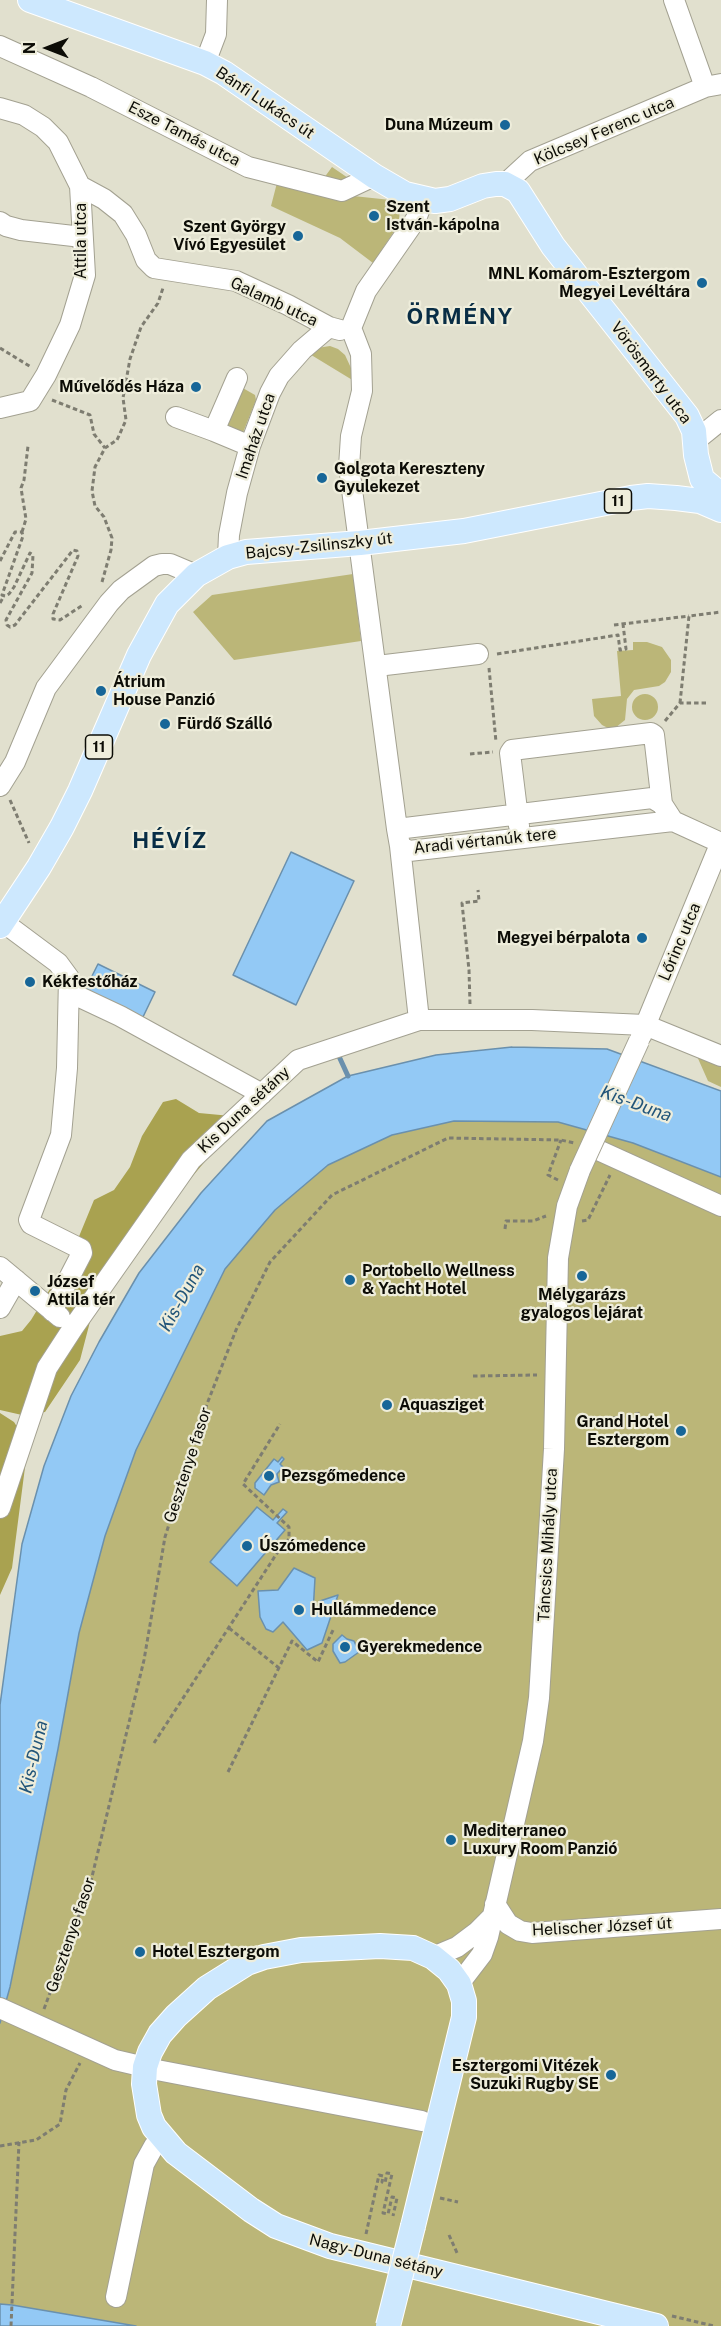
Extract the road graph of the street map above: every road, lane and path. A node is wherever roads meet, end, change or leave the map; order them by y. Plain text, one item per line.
1 (30, 0) edge
2 (218, 0) edge
3 (674, 0) edge
4 (0, 46) edge
5 (205, 63) junction
6 (713, 86) edge
7 (0, 108) edge
8 (374, 176) junction
9 (505, 184) junction
10 (80, 186) junction
11 (423, 200) junction
12 (0, 222) edge
13 (82, 237) junction
14 (160, 269) junction
15 (329, 327) junction
16 (351, 328) junction
17 (0, 348) edge
18 (46, 375) junction
19 (237, 378) dead end
20 (30, 401) junction
21 (0, 408) edge
22 (176, 417) dead end
23 (721, 420) edge
24 (214, 431) junction
25 (28, 446) dead end
26 (250, 446) junction
27 (105, 448) junction
28 (695, 448) junction
29 (721, 495) edge
30 (676, 498) junction
31 (721, 510) edge
32 (22, 532) junction
33 (360, 543) junction
34 (228, 557) junction
35 (0, 561) edge
36 (196, 575) junction
37 (102, 582) dead end
38 (4, 596) junction
39 (0, 603) edge
40 (85, 604) dead end
41 (721, 612) edge
42 (689, 616) junction
43 (623, 624) junction
44 (614, 625) dead end
45 (485, 658) junction
46 (376, 666) junction
47 (680, 703) junction
48 (706, 703) dead end
49 (654, 735) junction
50 (497, 751) dead end
51 (2, 785) edge
52 (662, 804) junction
53 (518, 813) junction
54 (673, 821) junction
55 (399, 838) junction
56 (520, 838) junction
57 (721, 843) edge
58 (39, 867) junction
59 (478, 890) dead end
60 (1, 924) edge
61 (69, 992) junction
62 (419, 1020) junction
63 (470, 1020) junction
64 (642, 1033) junction
65 (721, 1056) edge
66 (262, 1094) junction
67 (561, 1140) junction
68 (591, 1148) joint
69 (618, 1157) junction
70 (580, 1170) joint
71 (548, 1175) dead end
72 (721, 1206) edge
73 (550, 1214) dead end
74 (578, 1222) dead end
75 (505, 1229) dead end
76 (9, 1274) edge
77 (0, 1308) edge
78 (473, 1376) dead end
79 (543, 1376) dead end
80 (641, 1413) dead end
81 (613, 1418) dead end
82 (280, 1424) dead end
83 (0, 1508) edge
84 (229, 1628) junction
85 (334, 1628) dead end
86 (279, 1668) junction
87 (154, 1743) dead end
88 (228, 1772) dead end
89 (493, 1911) junction
90 (721, 1919) edge
91 (433, 1957) junction
92 (459, 1984) junction
93 (0, 2008) edge
94 (39, 2025) junction
95 (88, 2048) junction
96 (151, 2068) junction
97 (422, 2121) dead end
98 (162, 2138) junction
99 (19, 2142) junction
100 (0, 2146) edge
101 (420, 2199) junction
102 (458, 2202) dead end
103 (449, 2235) dead end
104 (365, 2241) dead end
105 (457, 2253) dead end
106 (116, 2297) dead end
107 (10, 2326) edge
108 (388, 2326) edge
109 (656, 2326) edge

1 - 5 main road, Bánfi Lukács út
2 - 5 street
3 - 6 street
4 - 8 street, Esze Tamás utca
5 - 8 main road, Bánfi Lukács út
6 - 9 street, Kölcsey Ferenc utca
7 - 10 street, Attila utca
8 - 11 main road, Bánfi Lukács út
9 - 11 main road
9 - 28 main road, Vörösmarty utca
10 - 13 street, Attila utca
10 - 14 street
11 - 16 street
12 - 13 street
13 - 18 street, Attila utca
14 - 15 street, Galamb utca
14 - 27 path
15 - 16 street
15 - 26 street, Imaház utca
16 - 33 street
17 - 18 path
18 - 20 street, Attila utca
19 - 24 street
20 - 21 street
20 - 27 path
22 - 24 street
23 - 28 street
24 - 26 street
25 - 32 path
26 - 34 street, Imaház utca
27 - 37 path
28 - 29 main road, Vörösmarty utca
28 - 30 main road
30 - 31 main road, 11
30 - 33 main road, Bajcsy-Zsilinszky út / 11
32 - 35 path
32 - 38 path
33 - 34 main road, Bajcsy-Zsilinszky út / 11
33 - 46 street
34 - 36 main road, Bajcsy-Zsilinszky út / 11
36 - 51 street
36 - 58 main road, Bajcsy-Zsilinszky út / 11
38 - 39 path
38 - 40 path
41 - 42 path
42 - 43 path
42 - 47 path
43 - 44 path
43 - 45 path
45 - 46 street
45 - 50 path
46 - 55 street
47 - 48 path
47 - 49 path
49 - 52 street
49 - 53 street, Aradi vértanúk tere
51 - 58 path
52 - 53 street, Aradi vértanúk tere
52 - 54 street
53 - 55 street, Aradi vértanúk tere
53 - 56 street
54 - 56 street, Aradi vértanúk tere
54 - 57 street
55 - 56 street, Aradi vértanúk tere
55 - 62 street
57 - 64 street, Lőrinc utca
58 - 60 main road, Bajcsy-Zsilinszky út / 11
59 - 63 path
60 - 61 street
61 - 66 street
61 - 76 street
62 - 63 street, Kis Duna sétány
62 - 66 street, Kis Duna sétány
63 - 64 street, Kis Duna sétány
64 - 65 street, Kis Duna sétány
64 - 70 street, Lőrinc utca, bridge
66 - 83 street, Kis Duna sétány
67 - 68 path, Gesztenye fasor
67 - 71 path
67 - 94 path, Gesztenye fasor
68 - 69 street
69 - 72 street
69 - 74 path
70 - 89 street, Táncsics Mihály utca
73 - 75 path
76 - 77 street
78 - 79 path
80 - 81 path
82 - 84 path
84 - 86 path
84 - 87 path
85 - 86 path
86 - 88 path
89 - 90 street, Helischer József út
89 - 91 street
89 - 92 street
91 - 92 main road
91 - 96 main road
92 - 101 main road
93 - 94 street
94 - 95 street
95 - 96 street
95 - 99 path
96 - 97 street
96 - 98 main road, Nagy-Duna sétány
98 - 106 street
98 - 109 main road, Nagy-Duna sétány
99 - 100 path
99 - 107 path
101 - 102 path
101 - 104 path
101 - 108 main road, bridge
103 - 105 path

